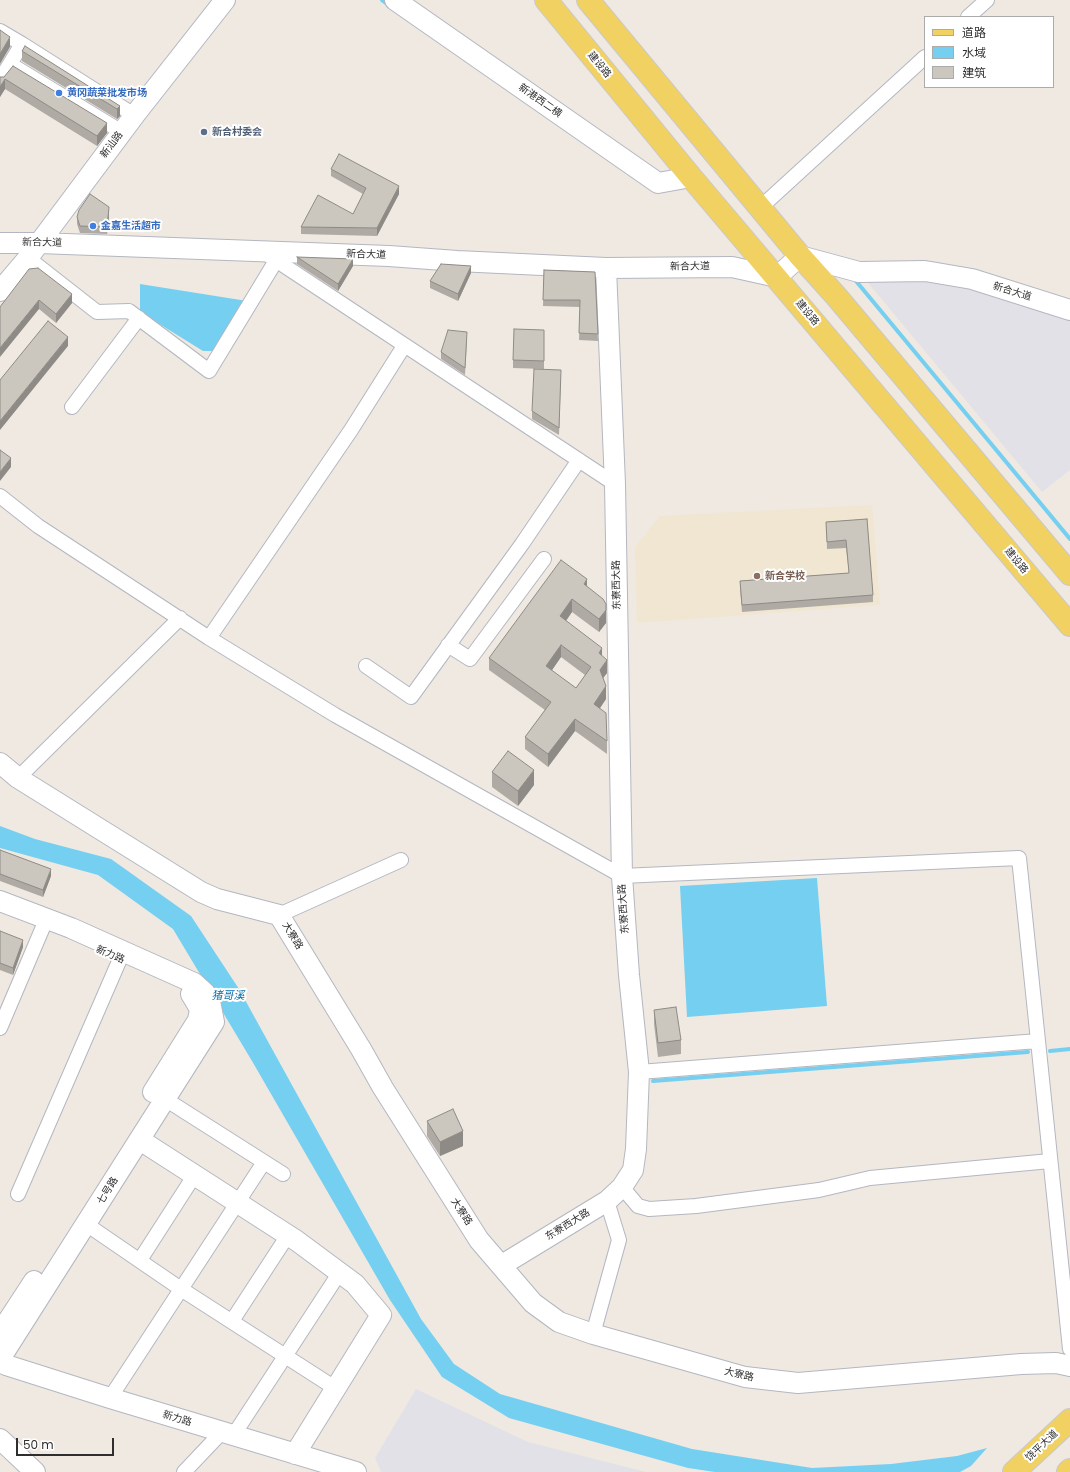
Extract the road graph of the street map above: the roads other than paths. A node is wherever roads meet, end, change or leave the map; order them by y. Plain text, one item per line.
1 (225, 0) edge
2 (395, 0) edge
3 (546, 0) edge
4 (588, 0) edge
5 (987, 0) edge
6 (969, 16) edge
7 (0, 31) edge
8 (22, 44) junction
9 (924, 58) edge
10 (10, 64) junction
11 (0, 80) edge
12 (134, 115) junction
13 (122, 132) junction
14 (691, 177) junction
15 (761, 207) junction
16 (0, 243) edge
17 (34, 250) junction
18 (273, 255) junction
19 (800, 256) junction
20 (606, 268) junction
21 (777, 277) junction
22 (0, 291) edge
23 (1070, 310) edge
24 (139, 318) junction
25 (404, 346) junction
26 (72, 407) dead end
27 (579, 460) junction
28 (615, 484) junction
29 (0, 496) edge
30 (544, 559) dead end
31 (1070, 574) edge
32 (180, 618) junction
33 (1070, 625) edge
34 (208, 638) junction
35 (448, 645) junction
36 (366, 666) dead end
37 (0, 763) edge
38 (18, 778) junction
39 (401, 860) dead end
40 (622, 876) junction
41 (0, 901) edge
42 (0, 910) edge
43 (279, 915) junction
44 (43, 927) junction
45 (120, 959) junction
46 (173, 978) junction
47 (206, 1021) junction
48 (0, 1028) edge
49 (1038, 1042) junction
50 (639, 1072) junction
51 (165, 1099) junction
52 (140, 1140) junction
53 (1050, 1161) junction
54 (264, 1162) junction
55 (283, 1174) dead end
56 (194, 1176) junction
57 (622, 1187) junction
58 (18, 1194) dead end
59 (607, 1201) junction
60 (237, 1203) junction
61 (86, 1224) junction
62 (288, 1235) junction
63 (140, 1260) junction
64 (502, 1266) junction
65 (340, 1272) junction
66 (182, 1289) junction
67 (232, 1322) junction
68 (0, 1333) edge
69 (593, 1334) junction
70 (1070, 1349) edge
71 (285, 1355) junction
72 (0, 1360) edge
73 (1070, 1366) edge
74 (335, 1388) junction
75 (110, 1398) junction
76 (1070, 1420) edge
77 (227, 1434) junction
78 (0, 1439) edge
79 (0, 1454) edge
80 (294, 1454) junction
81 (19, 1472) edge
82 (35, 1472) edge
83 (184, 1472) edge
84 (356, 1472) edge
85 (1014, 1472) edge

1 - 12 street, 新汕路
2 - 14 street, 新港西二横
3 - 14 main road, 建设路
4 - 15 main road
5 - 6 street
7 - 8 street
8 - 10 street
8 - 12 street
9 - 15 street
10 - 11 street
10 - 13 street
12 - 13 street, 新汕路
13 - 17 street, 新汕路
14 - 21 main road, 建设路
15 - 19 main road
16 - 17 street, 新合大道
17 - 18 street, 新合大道
17 - 22 street, 新汕路
17 - 24 street
18 - 20 street, 新合大道
18 - 24 street
18 - 25 street
19 - 21 street
19 - 23 street, 新合大道
19 - 31 main road
20 - 21 street, 新合大道
20 - 28 street, 东寮西大路
21 - 33 main road, 建设路
24 - 26 street
25 - 27 street
25 - 34 street
27 - 28 street
27 - 35 street
28 - 40 street, 东寮西大路
29 - 32 street
30 - 35 street
32 - 34 street
32 - 38 street
34 - 40 street
35 - 36 street
37 - 38 street, 大寮路
38 - 43 street, 大寮路
39 - 43 street
40 - 49 street
40 - 50 street, 东寮西大路
41 - 46 street
42 - 44 street, 新力路
43 - 64 street, 大寮路
44 - 45 street, 新力路
44 - 48 street
45 - 46 street, 新力路
45 - 58 street
46 - 47 street, 新力路
47 - 51 street, 七号路
47 - 68 street, 七号路
49 - 50 street
49 - 53 street
50 - 57 street, 东寮西大路
51 - 52 street, 七号路
51 - 54 street
52 - 56 street
52 - 61 street, 七号路
53 - 57 street
53 - 70 street
54 - 55 street
54 - 60 street
56 - 60 street
56 - 63 street
57 - 59 street, 东寮西大路
59 - 64 street, 东寮西大路
59 - 69 street
60 - 62 street
60 - 66 street
61 - 63 street
61 - 72 street, 七号路
62 - 65 street
62 - 67 street
63 - 66 street
64 - 69 street, 大寮路
65 - 71 street
65 - 74 street
66 - 67 street
66 - 75 street
67 - 71 street
69 - 73 street, 大寮路
71 - 74 street
71 - 77 street
72 - 75 street, 新力路
74 - 80 street
75 - 77 street, 新力路
76 - 85 main road, 饶平大道
77 - 80 street, 新力路
77 - 83 street
78 - 82 street
79 - 81 street
80 - 84 street, 新力路

